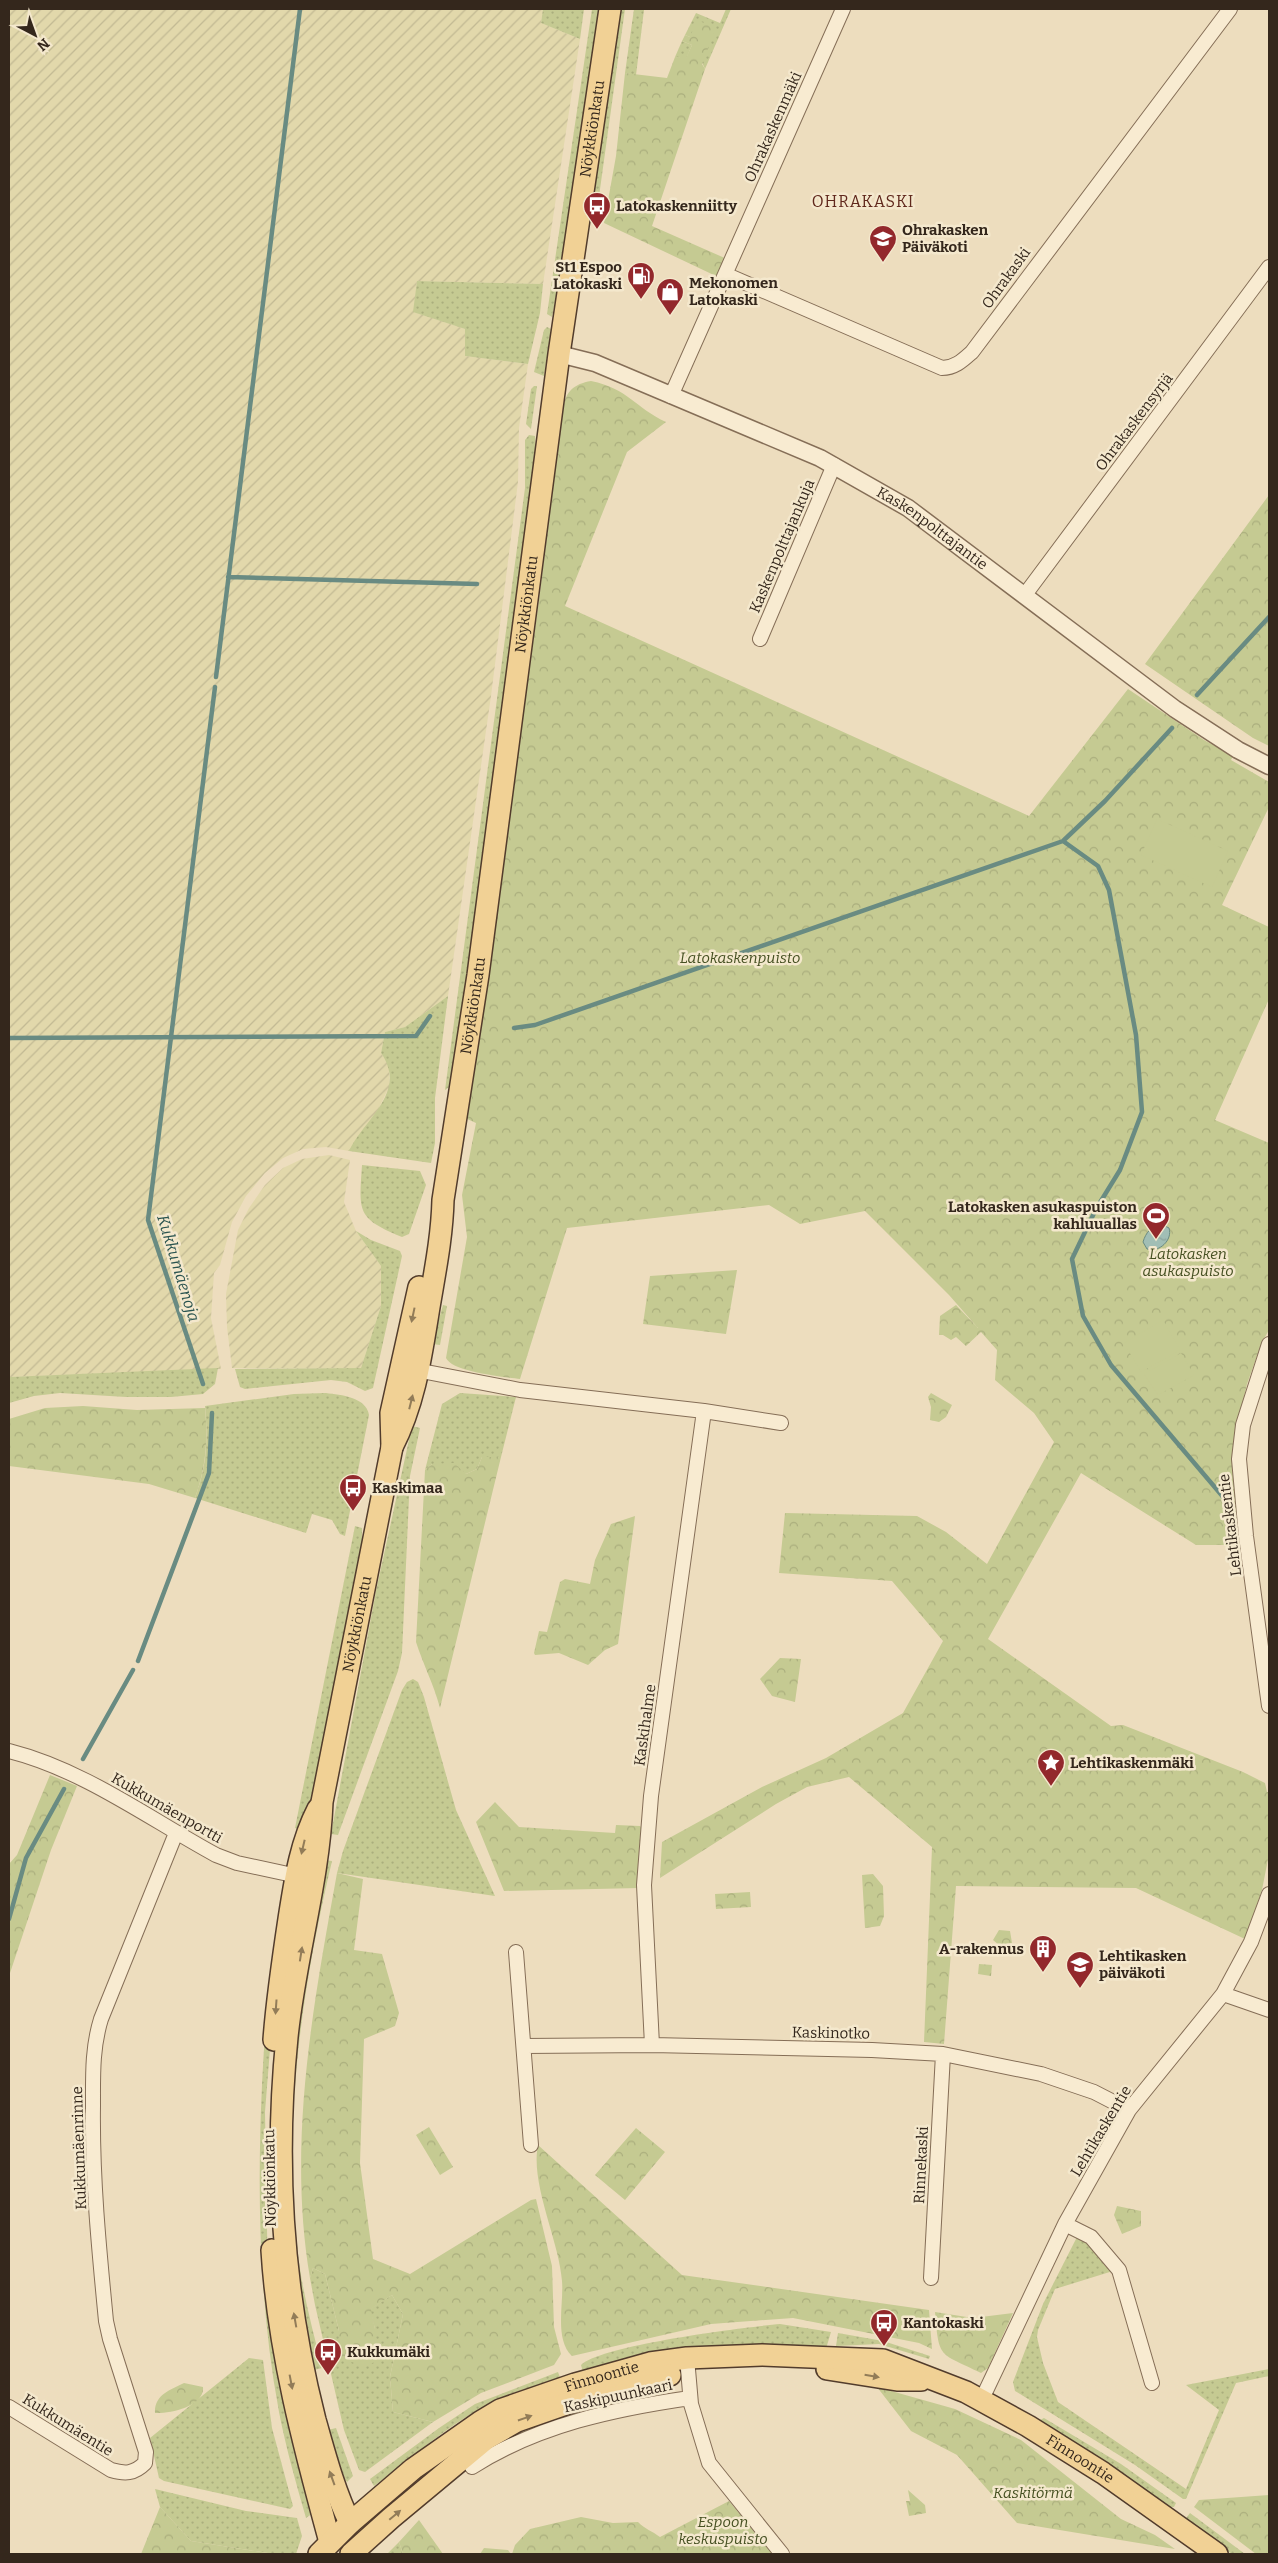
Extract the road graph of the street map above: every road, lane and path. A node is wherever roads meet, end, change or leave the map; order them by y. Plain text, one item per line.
1 (610, 9) edge
2 (843, 9) edge
3 (1230, 9) edge
4 (1269, 267) edge
5 (727, 275) junction
6 (559, 354) junction
7 (672, 396) junction
8 (834, 465) junction
9 (1024, 596) junction
10 (760, 639) dead end
11 (1269, 766) edge
12 (1269, 1344) edge
13 (410, 1369) junction
14 (704, 1411) junction
15 (781, 1423) dead end
16 (1263, 1609) edge
17 (1269, 1706) edge
18 (9, 1752) edge
19 (176, 1833) junction
20 (304, 1877) junction
21 (1269, 1894) edge
22 (516, 1952) dead end
23 (1223, 1994) junction
24 (1269, 2010) edge
25 (652, 2045) junction
26 (524, 2046) junction
27 (943, 2054) junction
28 (1129, 2110) junction
29 (531, 2145) dead end
30 (1065, 2224) junction
31 (931, 2278) dead end
32 (688, 2365) junction
33 (1152, 2382) dead end
34 (690, 2398) junction
35 (982, 2399) junction
36 (9, 2407) edge
37 (472, 2467) dead end
38 (139, 2469) joint
39 (350, 2524) junction
40 (328, 2550) edge
41 (357, 2552) edge
42 (782, 2554) edge
43 (1217, 2554) edge

1 - 6 main road, Nöykkiönkatu
2 - 5 street, Ohrakaskenmäki
3 - 5 street, Ohrakaski
4 - 9 street, Ohrakaskensyrjä
5 - 7 street, Ohrakaskenmäki
6 - 7 street, Kaskenpolttajantie
6 - 13 main road, Nöykkiönkatu
7 - 8 street, Kaskenpolttajantie
8 - 9 street, Kaskenpolttajantie
8 - 10 street, Kaskenpolttajankuja
9 - 11 street, Kaskenpolttajantie
12 - 16 street, Lehtikaskentie
13 - 14 street
13 - 20 main road, Nöykkiönkatu
14 - 15 street
14 - 25 street, Kaskihalme
16 - 17 street, Lehtikaskentie
18 - 19 street, Kukkumäenportti
19 - 20 street, Kukkumäenportti
19 - 38 street, Kukkumäenrinne
39 -> 20 main road, Nöykkiönkatu
20 -> 40 main road, Nöykkiönkatu
21 - 23 street, Lehtikaskentie
22 - 26 street
23 - 24 street
23 - 28 street, Lehtikaskentie
25 - 26 street, Kaskinotko
25 - 27 street, Kaskinotko
26 - 29 street
27 - 28 street, Kaskinotko
27 - 31 street, Rinnekaski
28 - 30 street, Lehtikaskentie
30 - 33 street
30 - 35 street, Lehtikaskentie
32 - 34 street, Kaskipuunkaari
32 - 35 main road, Finnoontie
32 - 39 main road, Finnoontie
41 -> 32 main road, Finnoontie
34 - 37 street, Kaskipuunkaari
34 - 42 street, Kaskipuunkaari
35 - 43 main road, Finnoontie
36 - 38 street, Kukkumäentie
39 - 40 main road, Finnoontie
39 - 41 street, Nöykkiönkatu

